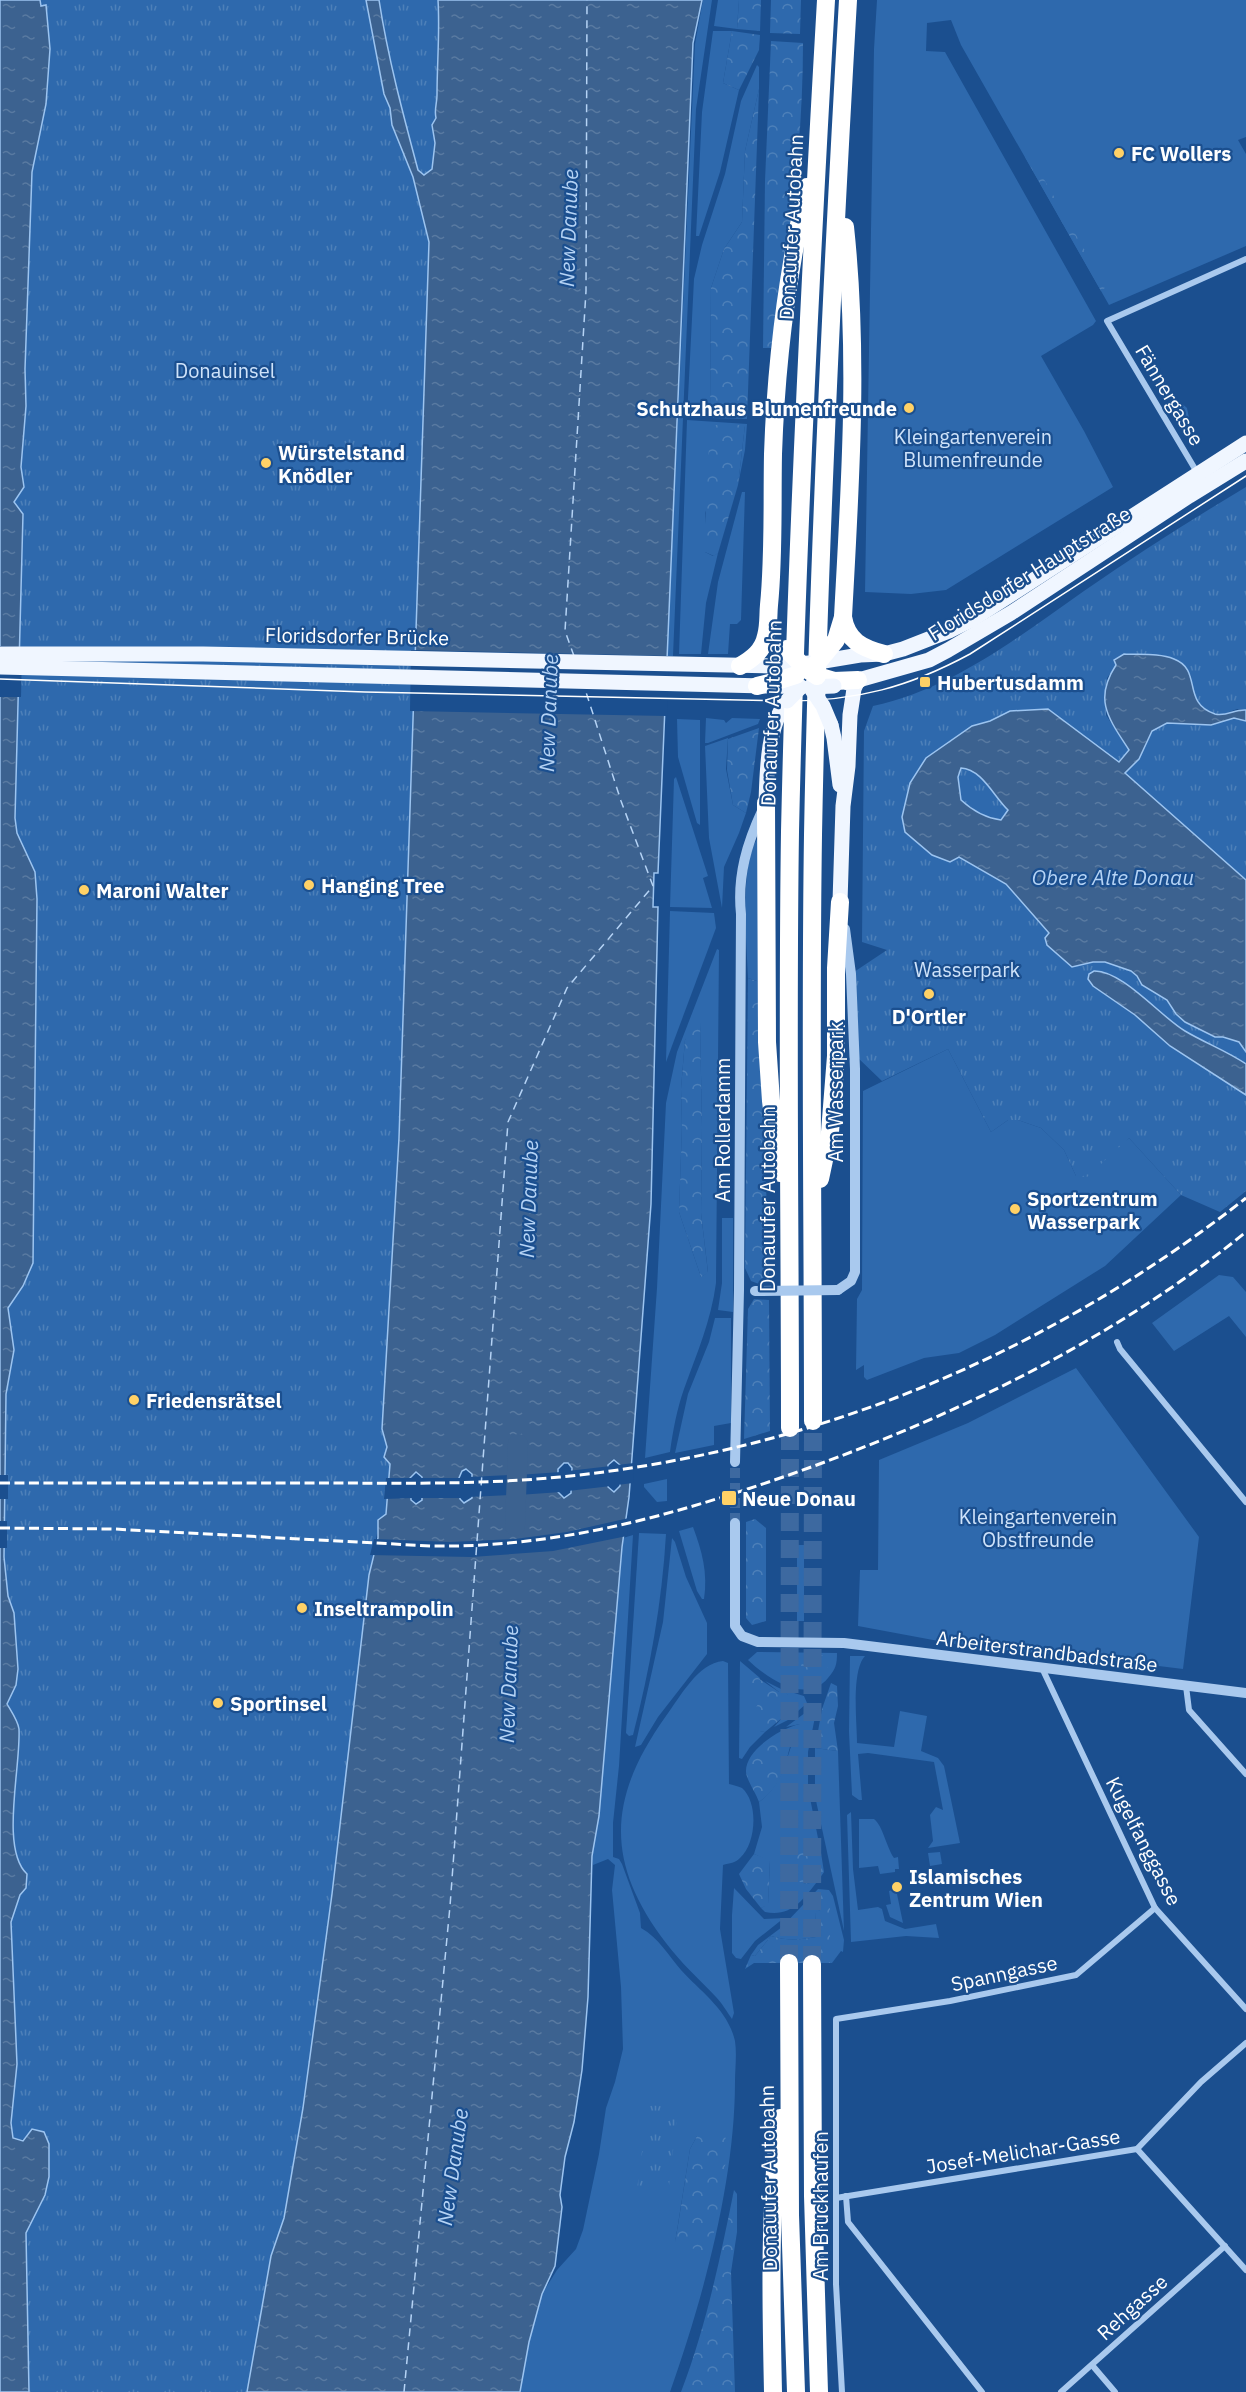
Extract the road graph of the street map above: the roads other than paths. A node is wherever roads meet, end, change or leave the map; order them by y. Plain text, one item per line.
1 (826, 0) edge
2 (848, 0) edge
3 (818, 135) junction
4 (838, 172) junction
5 (1246, 259) edge
6 (1246, 443) edge
7 (1246, 461) edge
8 (1201, 479) junction
9 (771, 588) junction
10 (843, 617) junction
11 (0, 654) edge
12 (884, 654) junction
13 (78, 662) junction
14 (740, 666) junction
15 (0, 667) edge
16 (818, 673) junction
17 (774, 674) junction
18 (858, 680) junction
19 (757, 686) junction
20 (778, 715) junction
21 (766, 803) junction
22 (843, 806) junction
23 (840, 902) junction
24 (813, 1213) junction
25 (790, 1240) junction
26 (739, 1290) junction
27 (1117, 1342) dead end
28 (813, 1421) tunnel mouth
29 (790, 1428) tunnel mouth
30 (735, 1462) tunnel mouth
31 (1246, 1502) edge
32 (735, 1523) tunnel mouth
33 (1042, 1668) junction
34 (1186, 1686) junction
35 (1246, 1693) edge
36 (1246, 1774) edge
37 (1155, 1908) junction
38 (789, 1963) tunnel mouth
39 (812, 1964) tunnel mouth
40 (1246, 2008) edge
41 (836, 2019) joint
42 (789, 2038) junction
43 (1246, 2043) edge
44 (1137, 2149) junction
45 (846, 2196) junction
46 (836, 2198) junction
47 (848, 2222) junction
48 (835, 2224) junction
49 (1225, 2246) junction
50 (1246, 2270) edge
51 (1092, 2365) junction
52 (774, 2392) edge
53 (796, 2392) edge
54 (819, 2392) edge
55 (842, 2392) edge
56 (982, 2392) edge
57 (1061, 2392) edge
58 (1115, 2392) edge

1 - 3 highway, Donauufer Autobahn
2 - 4 highway
3 - 9 highway
3 - 25 highway, Donauufer Autobahn
4 - 10 highway
4 - 24 highway
5 - 8 street, Fännergasse
6 - 8 main road, Floridsdorfer Hauptstraße
7 - 8 main road, Floridsdorfer Hauptstraße
8 - 12 main road, Floridsdorfer Hauptstraße
8 - 18 main road, Floridsdorfer Hauptstraße
9 - 14 highway
9 - 16 highway, bridge
10 - 12 highway
10 - 16 highway
11 - 13 main road, Floridsdorfer Brücke
12 - 16 main road, Floridsdorfer Hauptstraße
13 - 14 main road, Floridsdorfer Brücke
13 - 15 main road, Floridsdorfer Brücke
13 - 19 main road, Floridsdorfer Brücke
14 - 17 main road
16 - 17 highway, bridge
16 - 18 highway
16 - 20 main road, bridge
16 - 22 main road, bridge
17 - 19 highway
18 - 22 main road
19 - 20 main road
20 - 21 main road
21 - 25 highway
21 - 26 street, Am Rollerdamm
22 - 23 main road
23 - 24 highway
23 - 26 street, Am Wasserpark, bridge
24 - 28 highway
25 - 29 highway, Donauufer Autobahn
26 - 30 street, Am Rollerdamm
27 - 31 street
32 - 33 street, Arbeiterstrandbadstraße
33 - 34 street, Arbeiterstrandbadstraße
33 - 37 street, Kugelfanggasse
34 - 35 street, Arbeiterstrandbadstraße
34 - 36 street
37 - 40 street, Kugelfanggasse
37 - 41 street, Spanngasse
38 - 42 highway, Donauufer Autobahn
39 - 54 highway
41 - 46 street, Am Bruckhaufen
42 - 52 highway
42 - 53 highway, Donauufer Autobahn
43 - 44 street, Josef-Melichar-Gasse
44 - 45 street, Josef-Melichar-Gasse
44 - 49 street
45 - 46 street, Josef-Melichar-Gasse
45 - 47 street
46 - 48 street, Am Bruckhaufen
47 - 48 street
47 - 56 street
48 - 55 street, Am Bruckhaufen
49 - 50 street
49 - 51 street, Rehgasse
51 - 57 street, Rehgasse
51 - 58 street

